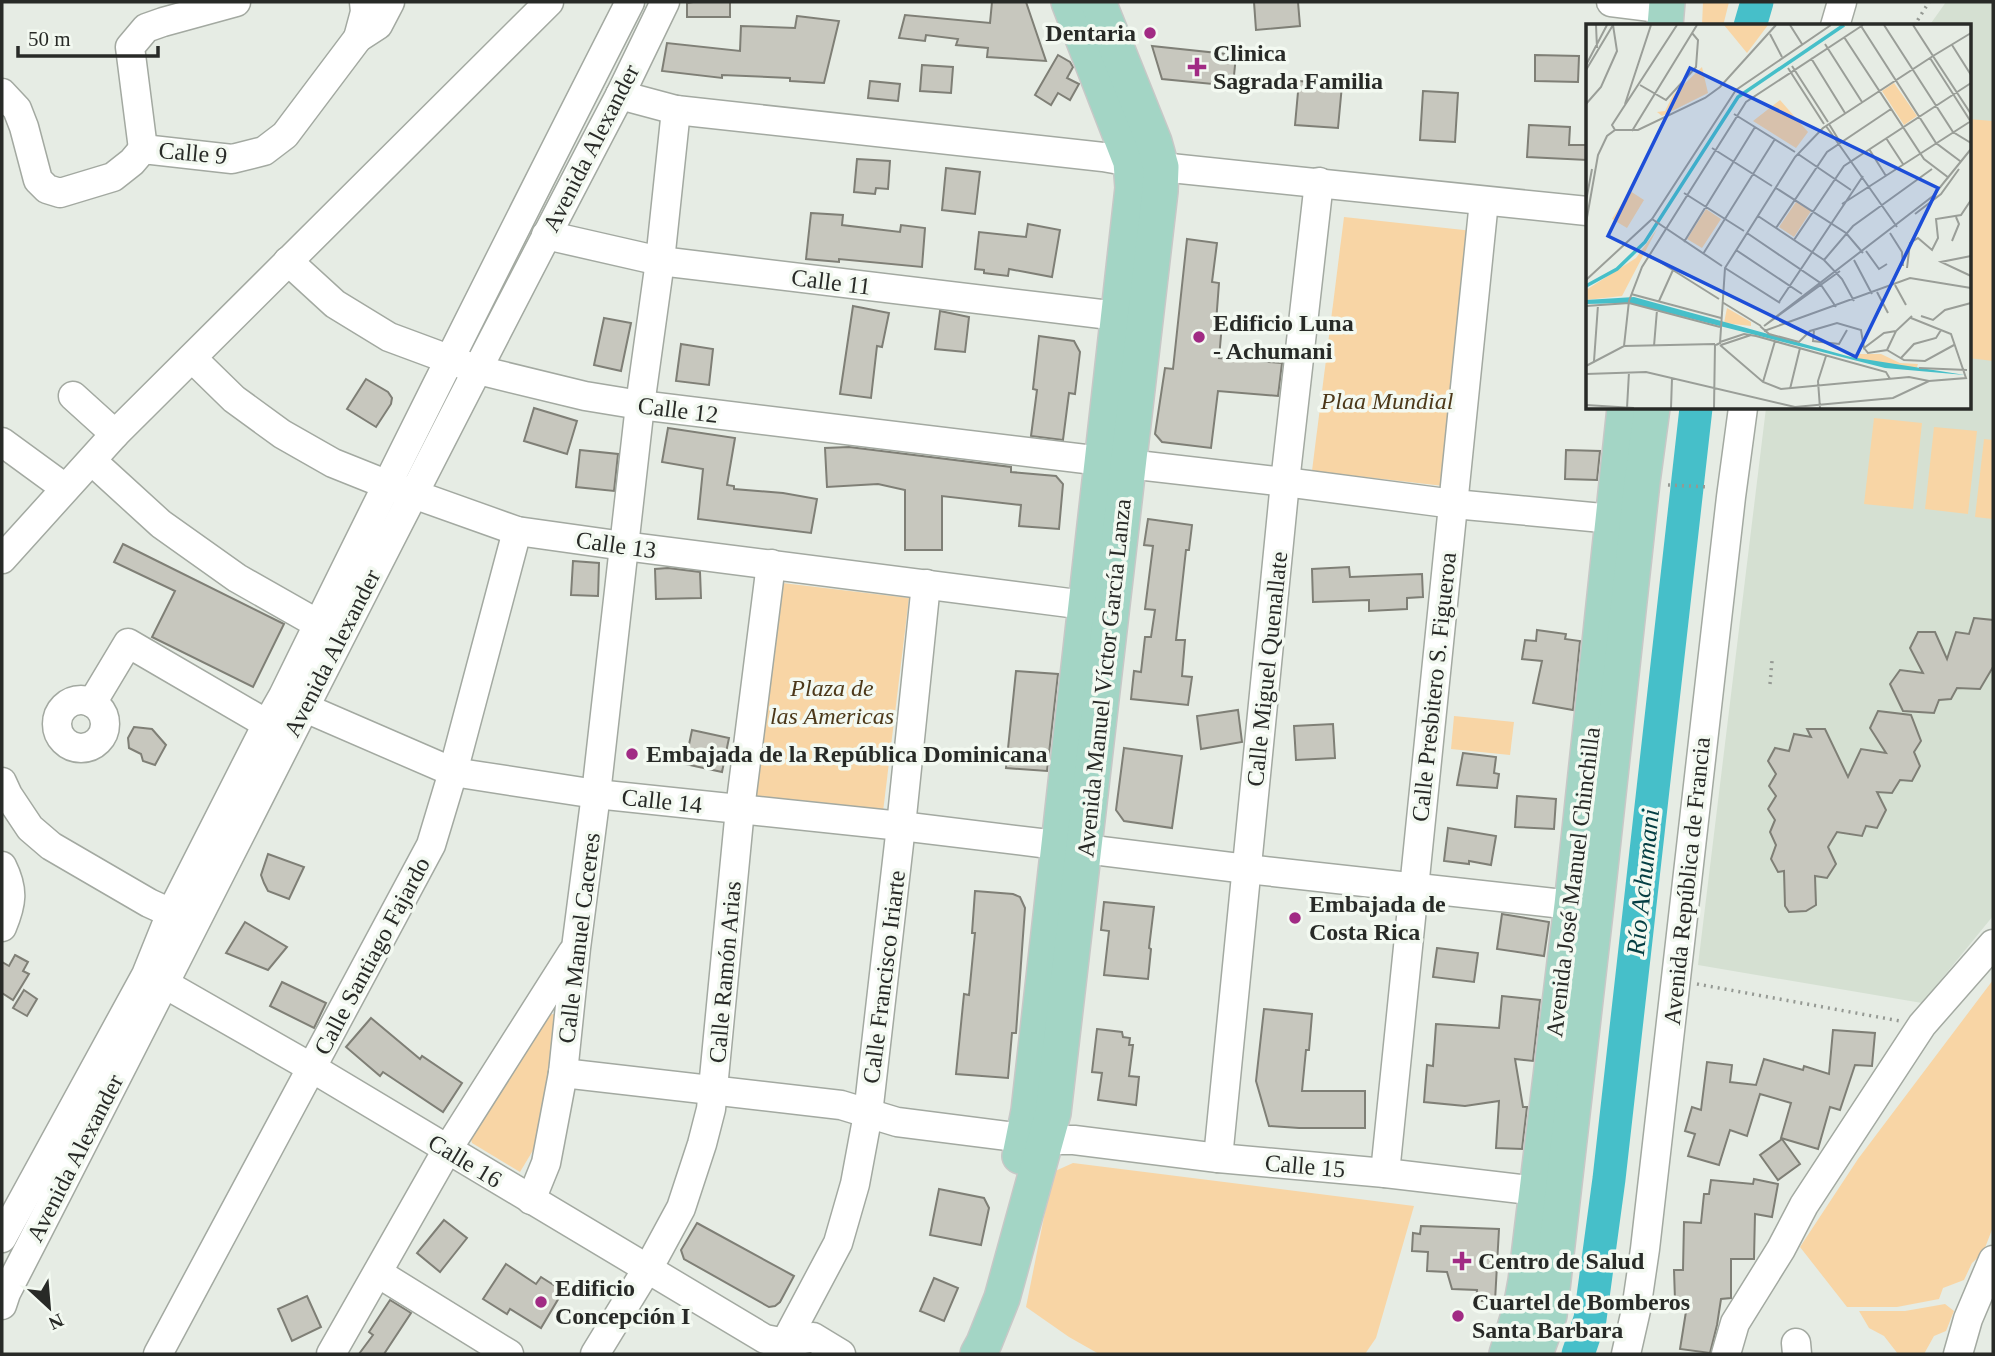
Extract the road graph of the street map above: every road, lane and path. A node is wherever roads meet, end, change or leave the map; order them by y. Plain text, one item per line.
1 (236, 2) edge
2 (364, 2) edge
3 (390, 2) edge
4 (549, 2) edge
5 (630, 2) edge
6 (664, 2) edge
7 (1069, 2) edge
8 (1098, 2) edge
9 (1611, 2) edge
10 (1842, 2) edge
11 (1929, 2) edge
12 (1675, 13) edge
13 (1836, 24) edge
14 (1915, 24) edge
15 (358, 38) junction
16 (2, 93) edge
17 (620, 95) junction
18 (676, 110) junction
19 (143, 149) junction
20 (1146, 164) junction
21 (1319, 181) junction
22 (1484, 201) junction
23 (1586, 211) edge
24 (546, 235) junction
25 (288, 261) junction
26 (660, 261) junction
27 (1131, 318) junction
28 (192, 358) junction
29 (449, 359) junction
30 (478, 370) junction
31 (73, 396) dead end
32 (640, 405) junction
33 (1625, 410) edge
34 (1652, 410) edge
35 (1743, 410) edge
36 (115, 434) junction
37 (2, 442) edge
38 (92, 461) junction
39 (1115, 463) junction
40 (1285, 482) junction
41 (1657, 484) dead end
42 (65, 488) junction
43 (1716, 488) dead end
44 (401, 489) junction
45 (1454, 504) junction
46 (1626, 519) junction
47 (517, 531) junction
48 (624, 546) junction
49 (2, 559) edge
50 (771, 564) junction
51 (926, 584) junction
52 (1098, 607) junction
53 (318, 624) junction
54 (1772, 661) dead end
55 (1770, 684) dead end
56 (293, 701) junction
57 (92, 703) dead end
58 (267, 724) junction
59 (453, 772) junction
60 (2, 782) edge
61 (596, 794) junction
62 (740, 809) junction
63 (901, 826) junction
64 (1071, 847) junction
65 (2, 866) edge
66 (1247, 869) junction
67 (1413, 887) junction
68 (1584, 904) junction
69 (171, 914) junction
70 (2, 927) edge
71 (1993, 944) edge
72 (576, 948) junction
73 (156, 980) junction
74 (1676, 980) junction
75 (1922, 1025) junction
76 (312, 1068) junction
77 (563, 1073) junction
78 (713, 1091) junction
79 (868, 1114) junction
80 (1035, 1139) junction
81 (447, 1150) junction
82 (1218, 1158) junction
83 (1385, 1173) junction
84 (1549, 1193) junction
85 (531, 1200) junction
86 (2, 1238) edge
87 (1993, 1260) edge
88 (647, 1269) junction
89 (378, 1273) junction
90 (2, 1305) edge
91 (785, 1351) edge
92 (1729, 1352) edge
93 (158, 1354) edge
94 (331, 1354) edge
95 (509, 1354) edge
96 (595, 1354) edge
97 (841, 1354) edge
98 (956, 1354) edge
99 (978, 1354) edge
100 (1507, 1354) edge
101 (1535, 1354) edge
102 (1626, 1354) edge
103 (1958, 1354) edge

1 - 19 street
2 - 15 street
3 - 15 street, Calle 9
4 - 25 street
5 - 29 street, Avenida Alexander
6 - 17 street, Avenida Alexander
7 - 20 main road, Avenida Manuel Víctor García Lanza
8 - 20 main road, Avenida Manuel Víctor García Lanza
9 - 12 street
10 - 13 street
11 - 14 path
15 - 19 street, Calle 9
16 - 19 street, Calle 9
17 - 18 street
17 - 24 street, Avenida Alexander
18 - 20 street
18 - 26 street, Calle Manuel Caceres
20 - 21 street
20 - 27 main road, Avenida Manuel Víctor García Lanza
21 - 22 street
21 - 40 street, Calle Miguel Quenallate
22 - 23 street
22 - 45 street, Calle Presbitero S. Figueroa
24 - 26 street, Calle 11
24 - 30 street, Avenida Alexander
25 - 28 street
25 - 29 street, Calle 12
26 - 27 street, Calle 11
26 - 32 street, Calle Manuel Caceres
27 - 39 main road, Avenida Manuel Víctor García Lanza
28 - 36 street
28 - 44 street, Calle 13
29 - 30 street, Calle 12
29 - 44 street, Avenida Alexander
30 - 32 street, Calle 12
30 - 44 street, Avenida Alexander
31 - 36 street
32 - 39 street, Calle 12
32 - 48 street, Calle Manuel Caceres
33 - 46 main road, Avenida José Manuel Chinchilla
34 - 46 main road, Avenida José Manuel Chinchilla
35 - 74 street, Avenida República de Francia
36 - 38 street
37 - 42 street
38 - 42 street
38 - 53 street
39 - 40 street, Calle 12
39 - 52 main road, Avenida Manuel Víctor García Lanza
40 - 45 street, Calle 12
40 - 66 street, Calle Miguel Quenallate
41 - 43 path
42 - 49 street
44 - 47 street, Calle 13
44 - 53 street, Avenida Alexander
44 - 56 street, Avenida Alexander
45 - 46 street, Calle 12
45 - 67 street, Calle Presbitero S. Figueroa
46 - 68 main road, Avenida José Manuel Chinchilla
47 - 48 street, Calle 13
47 - 59 street, Calle Santiago Fajardo
48 - 50 street, Calle 13
48 - 61 street, Calle Manuel Caceres
50 - 51 street, Calle 13
50 - 62 street, Calle Ramón Arias
51 - 52 street, Calle 13
51 - 63 street, Calle Francisco Iriarte
52 - 64 main road, Avenida Manuel Víctor García Lanza
53 - 56 street, Avenida Alexander
54 - 55 path
56 - 58 street, Avenida Alexander
56 - 59 street, Calle 14
56 - 73 street, Avenida Alexander
57 - 58 street
58 - 69 street, Avenida Alexander
59 - 61 street, Calle 14
59 - 76 street, Calle Santiago Fajardo
60 - 69 street
61 - 62 street, Calle 14
61 - 72 street, Calle Manuel Caceres
62 - 63 street, Calle 14
62 - 78 street, Calle Ramón Arias
63 - 64 street, Calle 14
63 - 79 street, Calle Francisco Iriarte
64 - 66 street, Calle 14
64 - 80 main road, Avenida Manuel Víctor García Lanza
65 - 70 street
66 - 67 street, Calle 14
66 - 82 street, Calle Miguel Quenallate
67 - 68 street, Calle 14
67 - 83 street, Calle Presbitero S. Figueroa
68 - 84 main road, Avenida José Manuel Chinchilla
69 - 73 street, Avenida Alexander
71 - 75 street
72 - 77 street, Calle Manuel Caceres
72 - 81 street
73 - 76 street, Calle 16
73 - 86 street, Avenida Alexander
73 - 90 street, Avenida Alexander
74 - 75 path
74 - 102 street, Avenida República de Francia
75 - 92 street
76 - 81 street, Calle 16
76 - 93 street, Calle Santiago Fajardo
77 - 78 street, Calle 15
77 - 85 street, Calle Manuel Caceres
78 - 79 street, Calle 15
78 - 88 street, Calle Ramón Arias
79 - 80 street, Calle 15
79 - 91 street, Calle Francisco Iriarte
80 - 82 street, Calle 15
80 - 98 main road, Avenida Manuel Víctor García Lanza
80 - 99 main road, Avenida Manuel Víctor García Lanza
81 - 85 street, Calle 16
81 - 89 street
82 - 83 street, Calle 15
83 - 84 street, Calle 15
84 - 100 main road, Avenida José Manuel Chinchilla
84 - 101 main road, Avenida José Manuel Chinchilla
85 - 88 street, Calle 16
87 - 103 street
88 - 91 street, Calle 16
88 - 96 street, Calle Ramón Arias
89 - 94 street
89 - 95 street
91 - 97 street, Calle 16

